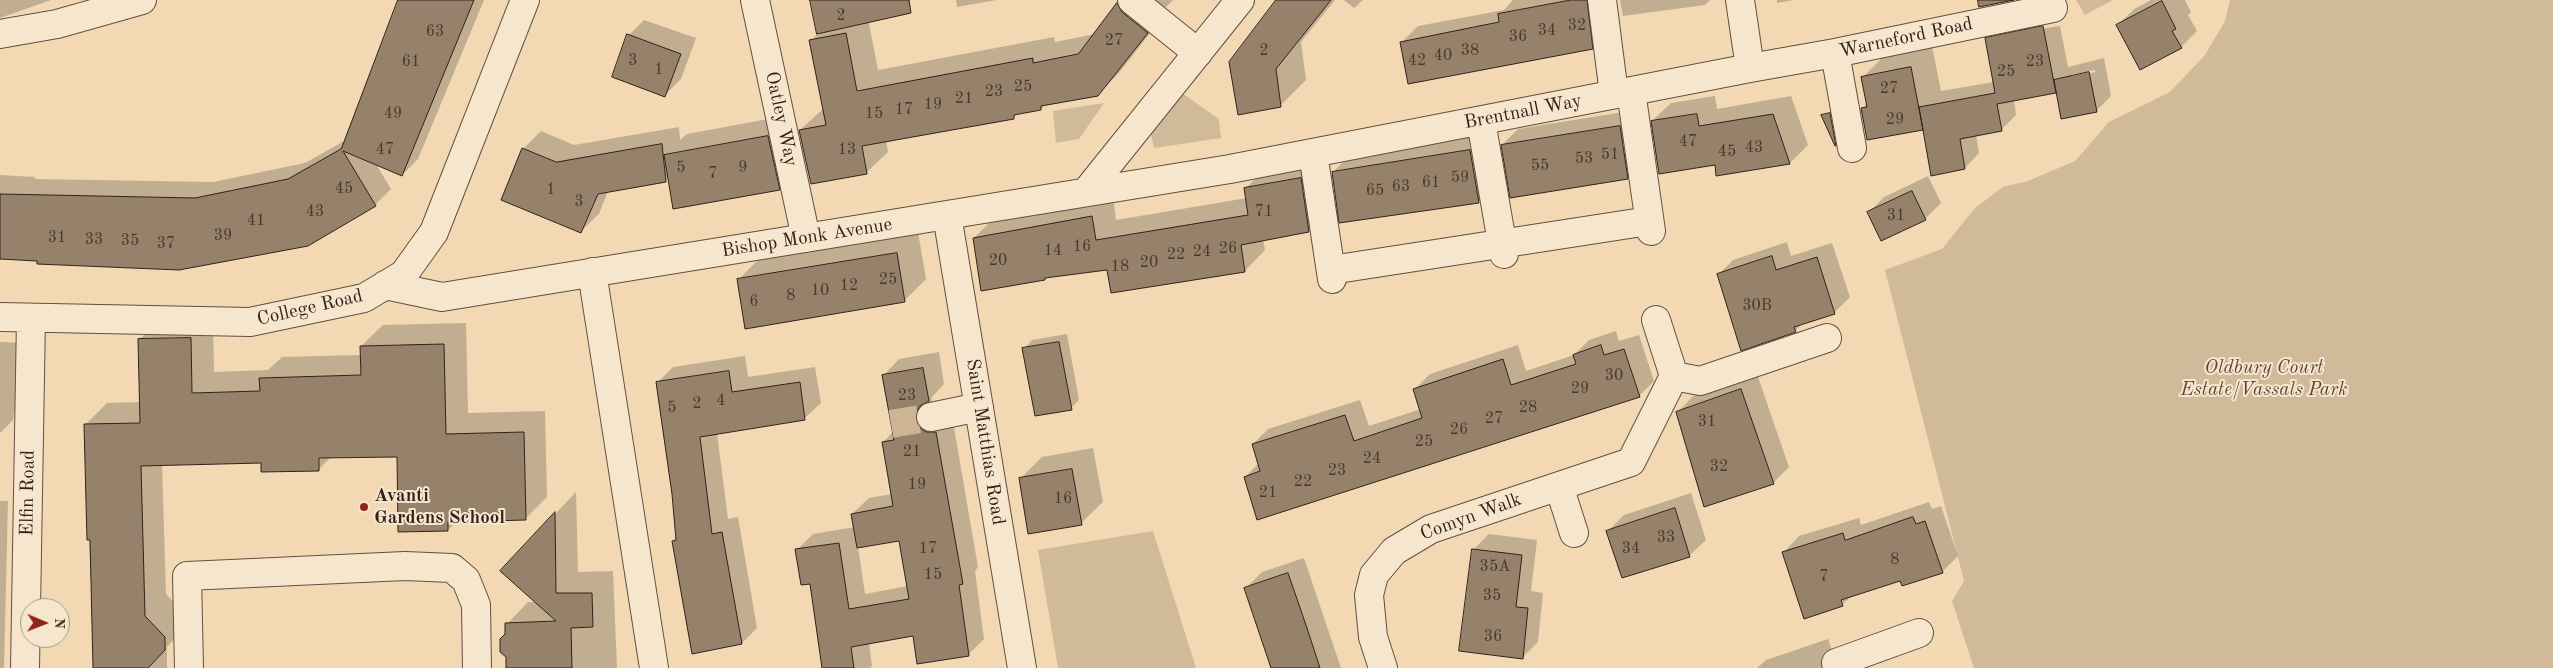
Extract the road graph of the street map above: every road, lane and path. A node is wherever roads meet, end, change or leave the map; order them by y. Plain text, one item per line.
1 (142, 0) edge
2 (525, 0) edge
3 (755, 0) edge
4 (1132, 0) edge
5 (1240, 0) edge
6 (1602, 0) edge
7 (1740, 0) edge
8 (2050, 0) edge
9 (0, 34) edge
10 (1198, 53) junction
11 (1835, 53) junction
12 (1750, 68) junction
13 (1623, 92) junction
14 (1481, 121) junction
15 (1852, 148) dead end
16 (1312, 153) junction
17 (1230, 169) joint
18 (1086, 192) junction
19 (947, 215) junction
20 (806, 238) junction
21 (1503, 249) junction
22 (592, 272) junction
23 (386, 285) junction
24 (0, 317) edge
25 (31, 318) junction
26 (1656, 320) dead end
27 (1827, 338) dead end
28 (1674, 376) junction
29 (979, 408) junction
30 (931, 417) tunnel mouth
31 (1559, 486) junction
32 (1574, 533) dead end
33 (1919, 633) dead end
34 (1872, 660) edge
35 (1836, 663) dead end
36 (25, 668) edge
37 (189, 668) edge
38 (477, 668) edge
39 (654, 668) edge
40 (1022, 668) edge
41 (1383, 668) edge

1 - 9 street
2 - 23 street, College Road
3 - 20 street, Oatley Way
4 - 10 street
5 - 10 street
6 - 13 street
7 - 12 street
8 - 11 street, Warneford Road
10 - 18 street
11 - 12 street, Warneford Road
11 - 15 street
12 - 13 street, Brentnall Way
13 - 14 street, Brentnall Way
13 - 21 street
14 - 16 street, Brentnall Way
14 - 21 street
16 - 17 street, Brentnall Way
16 - 21 street
17 - 18 street, Bishop Monk Avenue
18 - 19 street, Bishop Monk Avenue
19 - 20 street, Bishop Monk Avenue
19 - 29 street, Saint Matthias Road
20 - 22 street, Bishop Monk Avenue
22 - 23 street, Bishop Monk Avenue
22 - 39 street
23 - 25 street, College Road
24 - 25 street, College Road
25 - 36 street, Elfin Road
26 - 28 street
27 - 28 street
28 - 31 street, Comyn Walk
29 - 30 street
29 - 40 street, Saint Matthias Road
31 - 32 street
31 - 41 street, Comyn Walk
33 - 34 street
34 - 35 street
37 - 38 street

